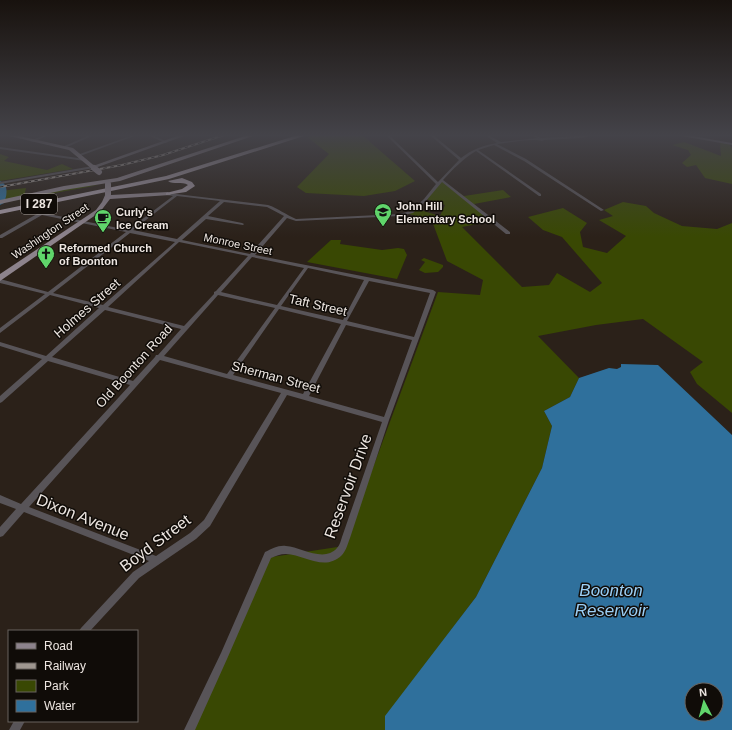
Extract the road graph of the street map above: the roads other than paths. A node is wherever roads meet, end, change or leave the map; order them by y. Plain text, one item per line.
1 (95, 169) joint
2 (152, 169) edge
3 (184, 169) edge
4 (196, 169) edge
5 (426, 169) edge
6 (452, 169) edge
7 (503, 169) edge
8 (538, 169) edge
9 (440, 182) junction
10 (0, 183) edge
11 (108, 184) junction
12 (93, 194) junction
13 (168, 194) junction
14 (108, 195) junction
15 (176, 195) junction
16 (540, 195) dead end
17 (224, 200) junction
18 (0, 202) edge
19 (4, 207) edge
20 (602, 210) dead end
21 (204, 217) junction
22 (288, 217) junction
23 (82, 222) junction
24 (242, 224) dead end
25 (130, 231) junction
26 (508, 233) dead end
27 (0, 237) edge
28 (178, 241) junction
29 (250, 256) junction
30 (307, 267) junction
31 (367, 279) junction
32 (0, 280) edge
33 (433, 292) joint
34 (216, 293) junction
35 (49, 294) junction
36 (278, 307) junction
37 (105, 308) junction
38 (345, 323) junction
39 (184, 328) junction
40 (0, 331) edge
41 (415, 340) junction
42 (0, 344) edge
43 (158, 357) junction
44 (48, 358) junction
45 (228, 377) junction
46 (134, 384) junction
47 (285, 392) junction
48 (305, 398) junction
49 (0, 400) edge
50 (386, 420) junction
51 (0, 499) edge
52 (23, 508) junction
53 (0, 533) edge
54 (156, 560) junction
55 (85, 630) edge
56 (188, 730) edge

1 - 10 street
1 - 11 main road
2 - 11 main road
3 - 19 highway, I 287
4 - 12 highway, I 287
5 - 9 street
6 - 9 street
7 - 16 street
8 - 20 street
9 - 22 street
9 - 26 street
11 - 14 main road, bridge
11 - 19 main road
12 - 13 highway
12 - 19 highway, I 287
13 - 14 main road
13 - 15 street
14 - 23 main road, Washington Street
15 - 17 street
15 - 25 street
17 - 21 street, Holmes Street
17 - 22 street
18 - 19 main road
21 - 24 street
21 - 28 street, Holmes Street
22 - 29 street, Old Boonton Road
23 - 25 street, Monroe Street
23 - 27 street, Monroe Street
23 - 32 main road, Washington Street
25 - 28 street, Monroe Street
25 - 35 street
28 - 29 street, Monroe Street
28 - 37 street, Holmes Street
29 - 30 street, Monroe Street
29 - 34 street, Old Boonton Road
30 - 31 street, Monroe Street
30 - 36 street
31 - 33 street, Monroe Street
31 - 38 street
32 - 35 street
33 - 41 street, Reservoir Drive
34 - 36 street, Taft Street
34 - 39 street, Old Boonton Road
35 - 37 street
35 - 40 street
36 - 38 street, Taft Street
36 - 45 street
37 - 39 street
37 - 44 street, Holmes Street
38 - 41 street, Taft Street
38 - 48 street
39 - 43 street, Old Boonton Road
41 - 50 street, Reservoir Drive
42 - 44 street
43 - 45 street, Sherman Street
43 - 46 street, Old Boonton Road
44 - 46 street
44 - 49 street, Holmes Street
45 - 47 street, Sherman Street
46 - 52 street, Old Boonton Road
47 - 48 street, Sherman Street
47 - 54 street, Boyd Street
48 - 50 street, Sherman Street
50 - 56 street, Reservoir Drive
51 - 52 street, Dixon Avenue
52 - 53 street, Old Boonton Road
52 - 54 street, Dixon Avenue
54 - 55 street, Boyd Street

